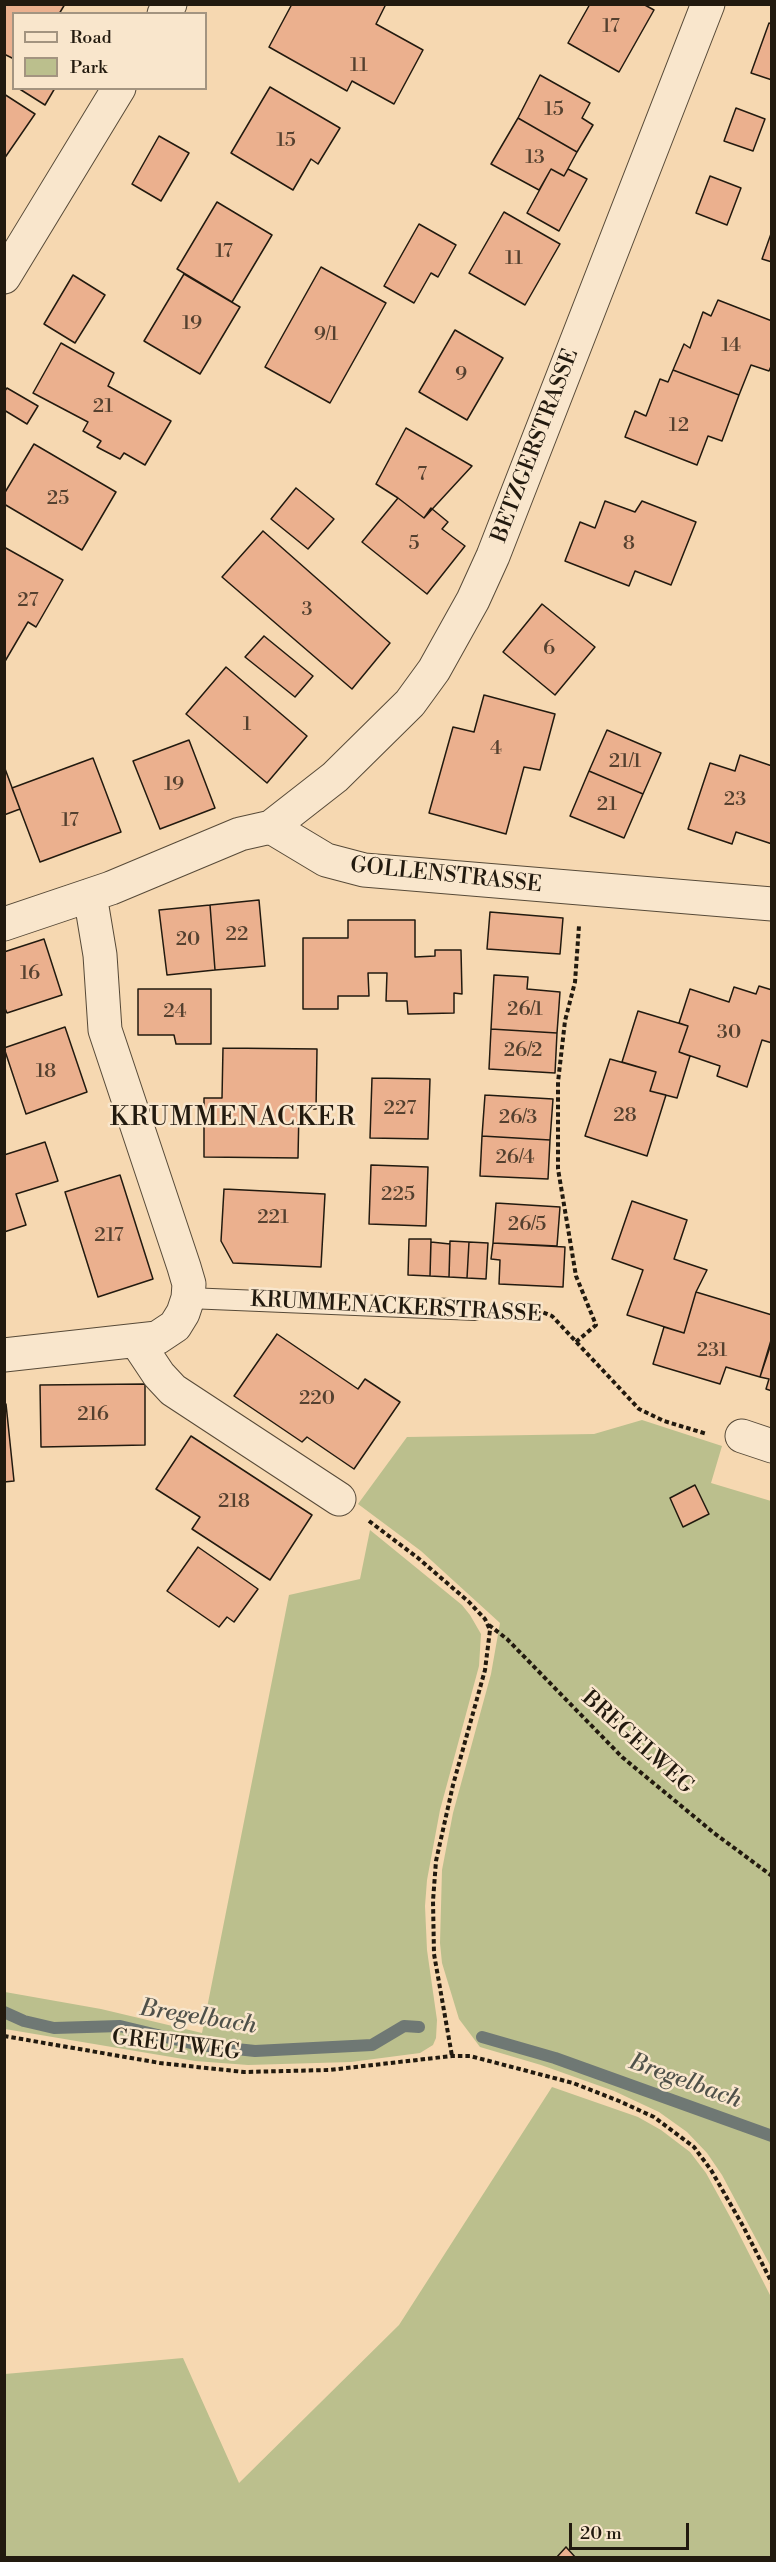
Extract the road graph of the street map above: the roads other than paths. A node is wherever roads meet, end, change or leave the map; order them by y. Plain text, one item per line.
1 (708, 4) edge
2 (118, 90) edge
3 (4, 277) edge
4 (271, 827) junction
5 (90, 896) junction
6 (771, 904) edge
7 (4, 924) edge
8 (188, 1298) junction
9 (475, 1310) road end
10 (137, 1342) junction
11 (4, 1355) edge
12 (339, 1499) road end

1 - 4 street, BETZGERSTRASSE
2 - 3 street
4 - 5 street
4 - 6 street, GOLLENSTRASSE
5 - 7 street
5 - 8 street
8 - 9 lane, KRUMMENACKERSTRASSE
8 - 10 street
10 - 11 street
10 - 12 street

